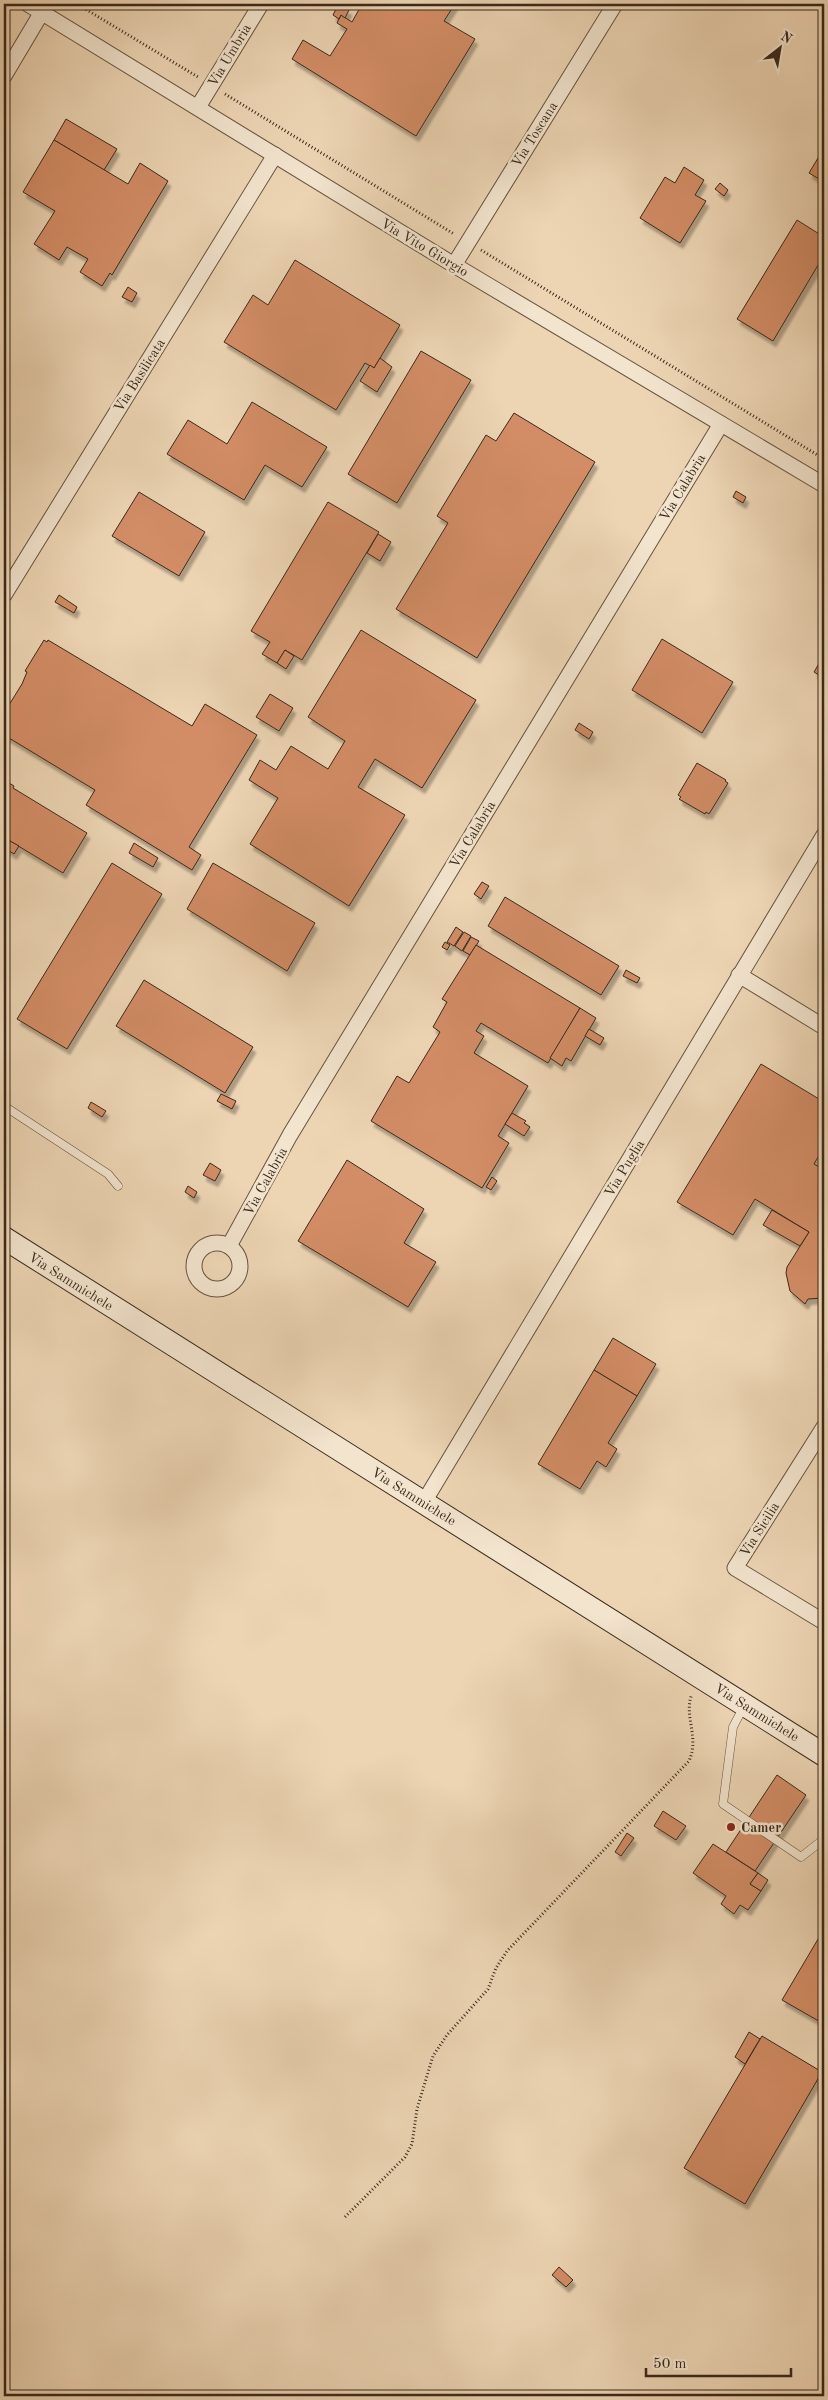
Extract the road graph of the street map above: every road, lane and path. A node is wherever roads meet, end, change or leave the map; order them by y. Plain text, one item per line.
1 (28, 4) edge
2 (77, 4) edge
3 (261, 4) edge
4 (615, 4) edge
5 (42, 12) junction
6 (4, 76) edge
7 (211, 85) junction
8 (198, 107) junction
9 (275, 155) junction
10 (467, 242) junction
11 (454, 265) junction
12 (721, 424) junction
13 (824, 459) edge
14 (824, 485) edge
15 (4, 595) edge
16 (824, 835) edge
17 (739, 975) junction
18 (824, 1027) edge
19 (4, 1106) edge
20 (118, 1186) dead end
21 (4, 1238) edge
22 (229, 1246) dead end
23 (824, 1427) edge
24 (424, 1502) junction
25 (824, 1622) edge
26 (700, 1675) junction
27 (745, 1704) junction
28 (824, 1754) edge
29 (824, 1839) edge
30 (345, 2217) dead end

1 - 5 street, Via Vito Giorgio
2 - 7 path
3 - 7 street, Via Umbria
4 - 10 street, Via Toscana
5 - 6 street
5 - 8 street, Via Vito Giorgio
7 - 8 street, Via Umbria
7 - 10 path
8 - 9 street, Via Vito Giorgio
9 - 11 street, Via Vito Giorgio
9 - 15 street, Via Basilicata
10 - 11 street, Via Toscana
10 - 13 path
11 - 12 street, Via Vito Giorgio
12 - 14 street, Via Vito Giorgio
12 - 22 street, Via Calabria
16 - 17 street, Via Puglia
17 - 18 street
17 - 24 street, Via Puglia
19 - 20 lane
21 - 24 main road, Via Sammichele
23 - 25 street, Via Sicilia
24 - 26 main road, Via Sammichele
26 - 27 main road, Via Sammichele
26 - 30 path
27 - 28 main road, Via Sammichele
27 - 29 lane

